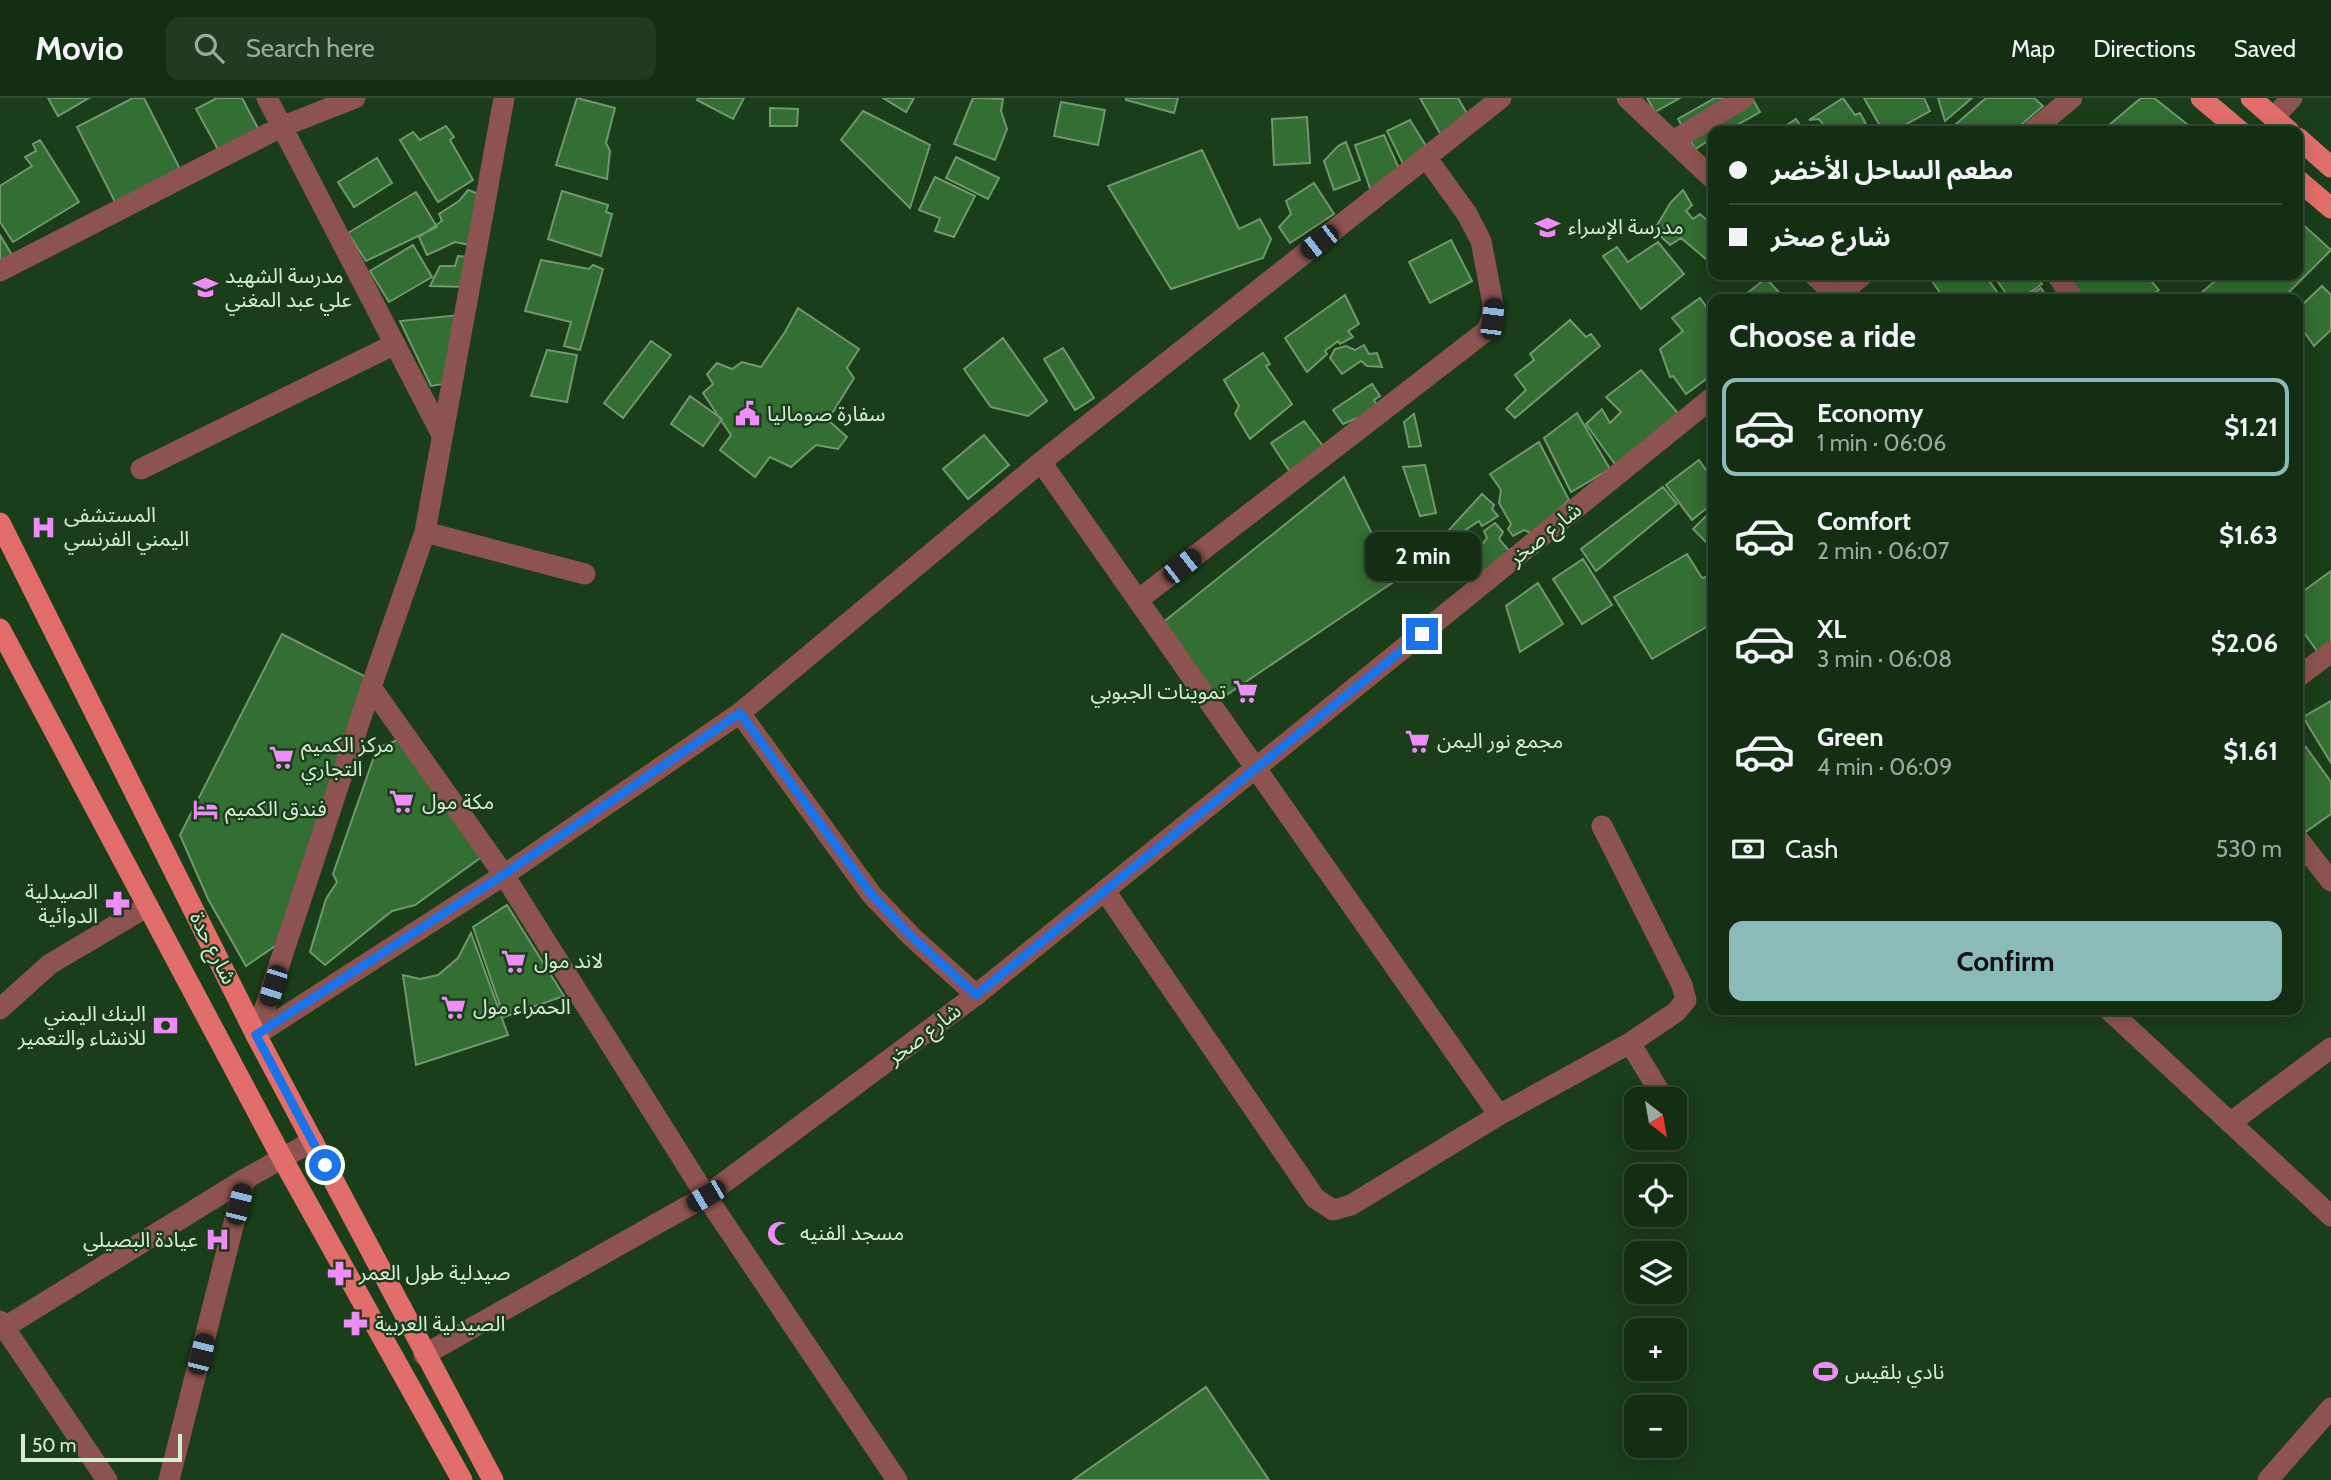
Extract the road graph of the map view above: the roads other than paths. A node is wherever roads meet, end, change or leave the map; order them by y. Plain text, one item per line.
1 (267, 98) edge
2 (355, 98) edge
3 (504, 98) edge
4 (1501, 98) edge
5 (1627, 98) edge
6 (1744, 98) edge
7 (2072, 98) edge
8 (2201, 98) edge
9 (2250, 98) edge
10 (2292, 98) edge
11 (2281, 125) edge
12 (2038, 126) edge
13 (2234, 126) edge
14 (281, 127) junction
15 (1673, 141) junction
16 (2303, 142) edge
17 (1426, 157) junction
18 (2331, 167) edge
19 (1708, 174) edge
20 (2303, 184) edge
21 (2331, 208) edge
22 (0, 271) edge
23 (1819, 280) edge
24 (1857, 280) edge
25 (1833, 294) edge
26 (1842, 294) edge
27 (395, 344) junction
28 (1708, 401) edge
29 (441, 433) junction
30 (1041, 462) junction
31 (141, 469) dead end
32 (0, 523) edge
33 (425, 532) junction
34 (585, 574) dead end
35 (1138, 600) junction
36 (0, 629) edge
37 (2331, 652) edge
38 (2303, 673) edge
39 (371, 687) junction
40 (740, 713) junction
41 (1256, 768) junction
42 (1602, 826) dead end
43 (2303, 845) edge
44 (503, 875) junction
45 (2331, 881) edge
46 (1105, 891) junction
47 (148, 906) junction
48 (976, 995) junction
49 (0, 1009) edge
50 (2114, 1015) edge
51 (256, 1035) junction
52 (1630, 1042) junction
53 (2331, 1048) edge
54 (1657, 1087) edge
55 (1499, 1115) junction
56 (2230, 1123) junction
57 (313, 1141) junction
58 (282, 1157) junction
59 (245, 1179) junction
60 (706, 1196) junction
61 (2331, 1216) edge
62 (2, 1326) edge
63 (424, 1355) junction
64 (2331, 1408) edge
65 (107, 1480) edge
66 (169, 1480) edge
67 (462, 1480) edge
68 (493, 1480) edge
69 (897, 1480) edge
70 (2268, 1480) edge

1 - 14 street
2 - 14 street
3 - 29 street
4 - 17 street
5 - 15 street
6 - 15 street
7 - 12 street
8 - 13 main road
9 - 11 main road
10 - 11 street
14 - 22 street
14 - 27 street
15 - 19 street
16 - 18 main road
17 - 30 street
17 - 35 street
20 - 21 main road
23 - 25 street
24 - 26 street
27 - 29 street
27 - 31 street
28 - 41 street, شارع صخر
29 - 33 street
30 - 35 street
30 - 40 street
32 - 51 main road, شارع حدة
33 - 34 street
33 - 39 street
35 - 41 street
36 - 47 main road, شارع حدة
37 - 38 street
39 - 44 street
39 - 51 street
40 - 44 street
40 - 48 street
41 - 46 street, شارع صخر
41 - 55 street
42 - 52 street
43 - 45 street
44 - 51 street
44 - 60 street
46 - 48 street, شارع صخر
46 - 55 street
47 - 49 street
47 - 58 main road, شارع حدة
48 - 60 street, شارع صخر
50 - 56 street
51 - 57 main road, شارع حدة
52 - 54 street
52 - 55 street
53 - 56 street
56 - 61 street
57 - 58 street
57 - 63 main road, شارع حدة
58 - 59 street
58 - 67 main road, شارع حدة
59 - 62 street
59 - 66 street
60 - 63 street, شارع صخر
60 - 69 street
62 - 65 street
63 - 68 main road, شارع حدة
64 - 70 street

